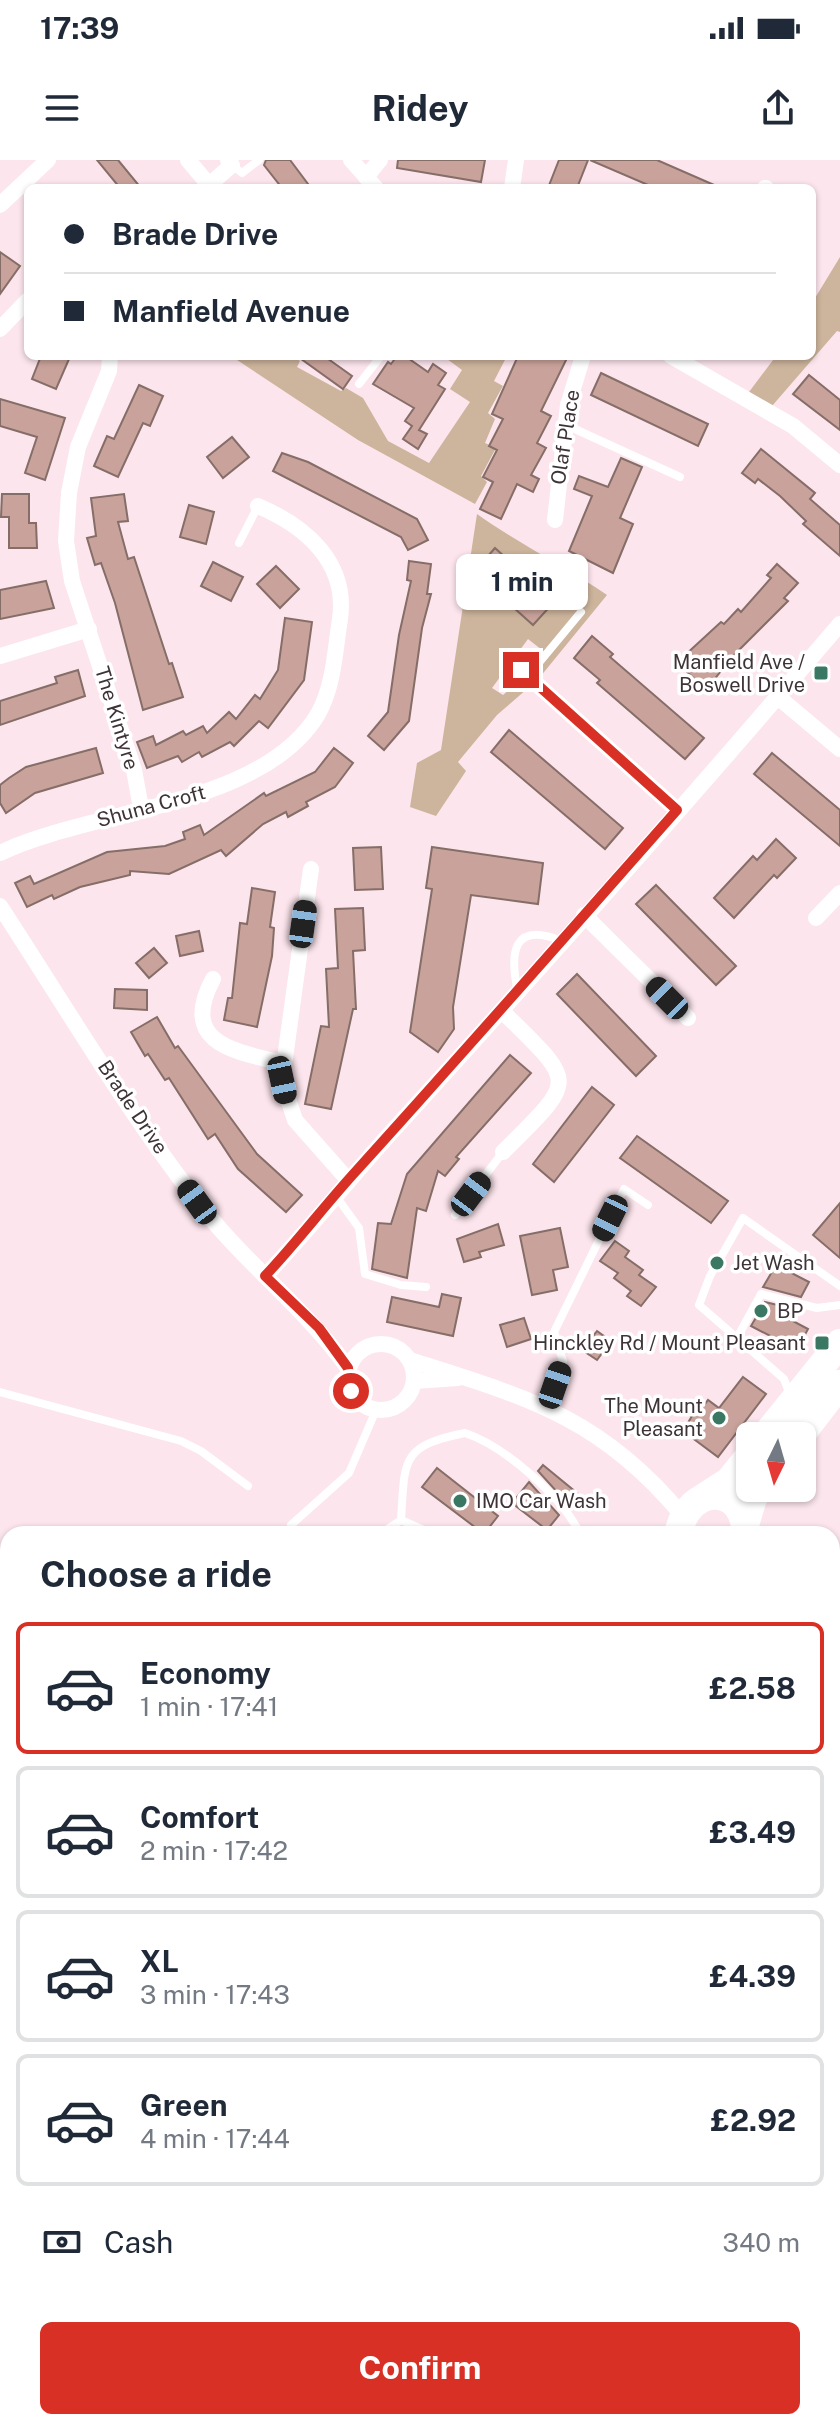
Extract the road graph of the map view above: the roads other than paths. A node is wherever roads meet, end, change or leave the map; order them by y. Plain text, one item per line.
1 (48, 160) edge
2 (188, 160) edge
3 (259, 160) edge
4 (351, 160) edge
5 (380, 160) edge
6 (516, 160) edge
7 (230, 162) edge
8 (371, 183) edge
9 (206, 184) edge
10 (209, 184) edge
11 (513, 184) edge
12 (0, 205) edge
13 (24, 304) edge
14 (0, 329) edge
15 (110, 360) edge
16 (378, 360) edge
17 (581, 360) edge
18 (678, 360) edge
19 (359, 384) dead end
20 (566, 425) junction
21 (840, 465) edge
22 (680, 477) dead end
23 (258, 506) joint
24 (555, 520) dead end
25 (239, 543) dead end
26 (581, 612) dead end
27 (840, 624) edge
28 (89, 629) junction
29 (0, 656) edge
30 (524, 673) joint
31 (778, 697) junction
32 (840, 749) edge
33 (141, 808) junction
34 (677, 810) junction
35 (0, 853) edge
36 (311, 869) dead end
37 (840, 893) edge
38 (0, 906) edge
39 (584, 915) junction
40 (816, 918) dead end
41 (562, 941) junction
42 (213, 979) dead end
43 (518, 993) junction
44 (502, 1011) junction
45 (688, 1018) dead end
46 (283, 1063) junction
47 (503, 1152) joint
48 (348, 1180) junction
49 (336, 1196) junction
50 (648, 1205) dead end
51 (455, 1215) dead end
52 (265, 1276) junction
53 (840, 1286) edge
54 (426, 1287) dead end
55 (840, 1305) edge
56 (319, 1328) junction
57 (737, 1338) junction
58 (840, 1343) edge
59 (358, 1352) junction
60 (410, 1360) junction
61 (348, 1368) junction
62 (468, 1378) junction
63 (415, 1381) junction
64 (840, 1384) edge
65 (0, 1392) edge
66 (547, 1406) junction
67 (787, 1409) junction
68 (376, 1410) junction
69 (776, 1422) edge
70 (811, 1422) edge
71 (736, 1472) edge
72 (248, 1486) dead end
73 (752, 1502) edge
74 (686, 1518) edge
75 (401, 1520) junction
76 (292, 1526) edge
77 (392, 1526) edge
78 (415, 1526) edge
79 (576, 1526) edge
80 (744, 1526) edge
81 (746, 1526) edge

1 - 12 street
2 - 9 street
3 - 7 lane
4 - 8 street
5 - 8 street
6 - 11 street
7 - 10 street
13 - 14 street
15 - 28 street, The Kintyre
16 - 19 lane
17 - 20 street, Olaf Place
18 - 21 street
20 - 22 lane
20 - 24 street, Olaf Place
23 - 25 lane
23 - 33 street, Shuna Croft
26 - 30 lane
27 - 31 street
28 - 29 street
28 - 33 street, The Kintyre
30 - 34 street
31 - 32 street
31 - 34 street
33 - 35 street, Shuna Croft
34 - 39 street
36 - 46 street
37 - 40 street
38 - 52 street, Brade Drive
39 - 41 street
39 - 45 street
41 - 43 street
41 - 43 lane
42 - 46 street
43 - 44 street
44 - 47 street
44 - 48 street
46 - 48 street
47 - 51 lane
48 - 49 street
49 - 52 street
49 - 54 lane
50 - 66 lane
52 - 56 street, Brade Drive
53 - 57 lane
55 - 57 lane
56 - 59 street, Brade Drive
56 - 61 street, Brade Drive
57 - 67 lane
58 - 67 highway
59 - 60 street
59 - 61 street
60 - 62 street
60 - 63 street
61 - 68 street
62 - 63 street
62 - 66 street
63 - 68 street
64 - 70 highway
65 - 72 lane
66 - 74 street
67 - 69 highway
68 - 76 lane
71 - 74 highway
73 - 81 highway
74 - 80 highway
75 - 77 lane
75 - 78 lane
75 - 79 lane

